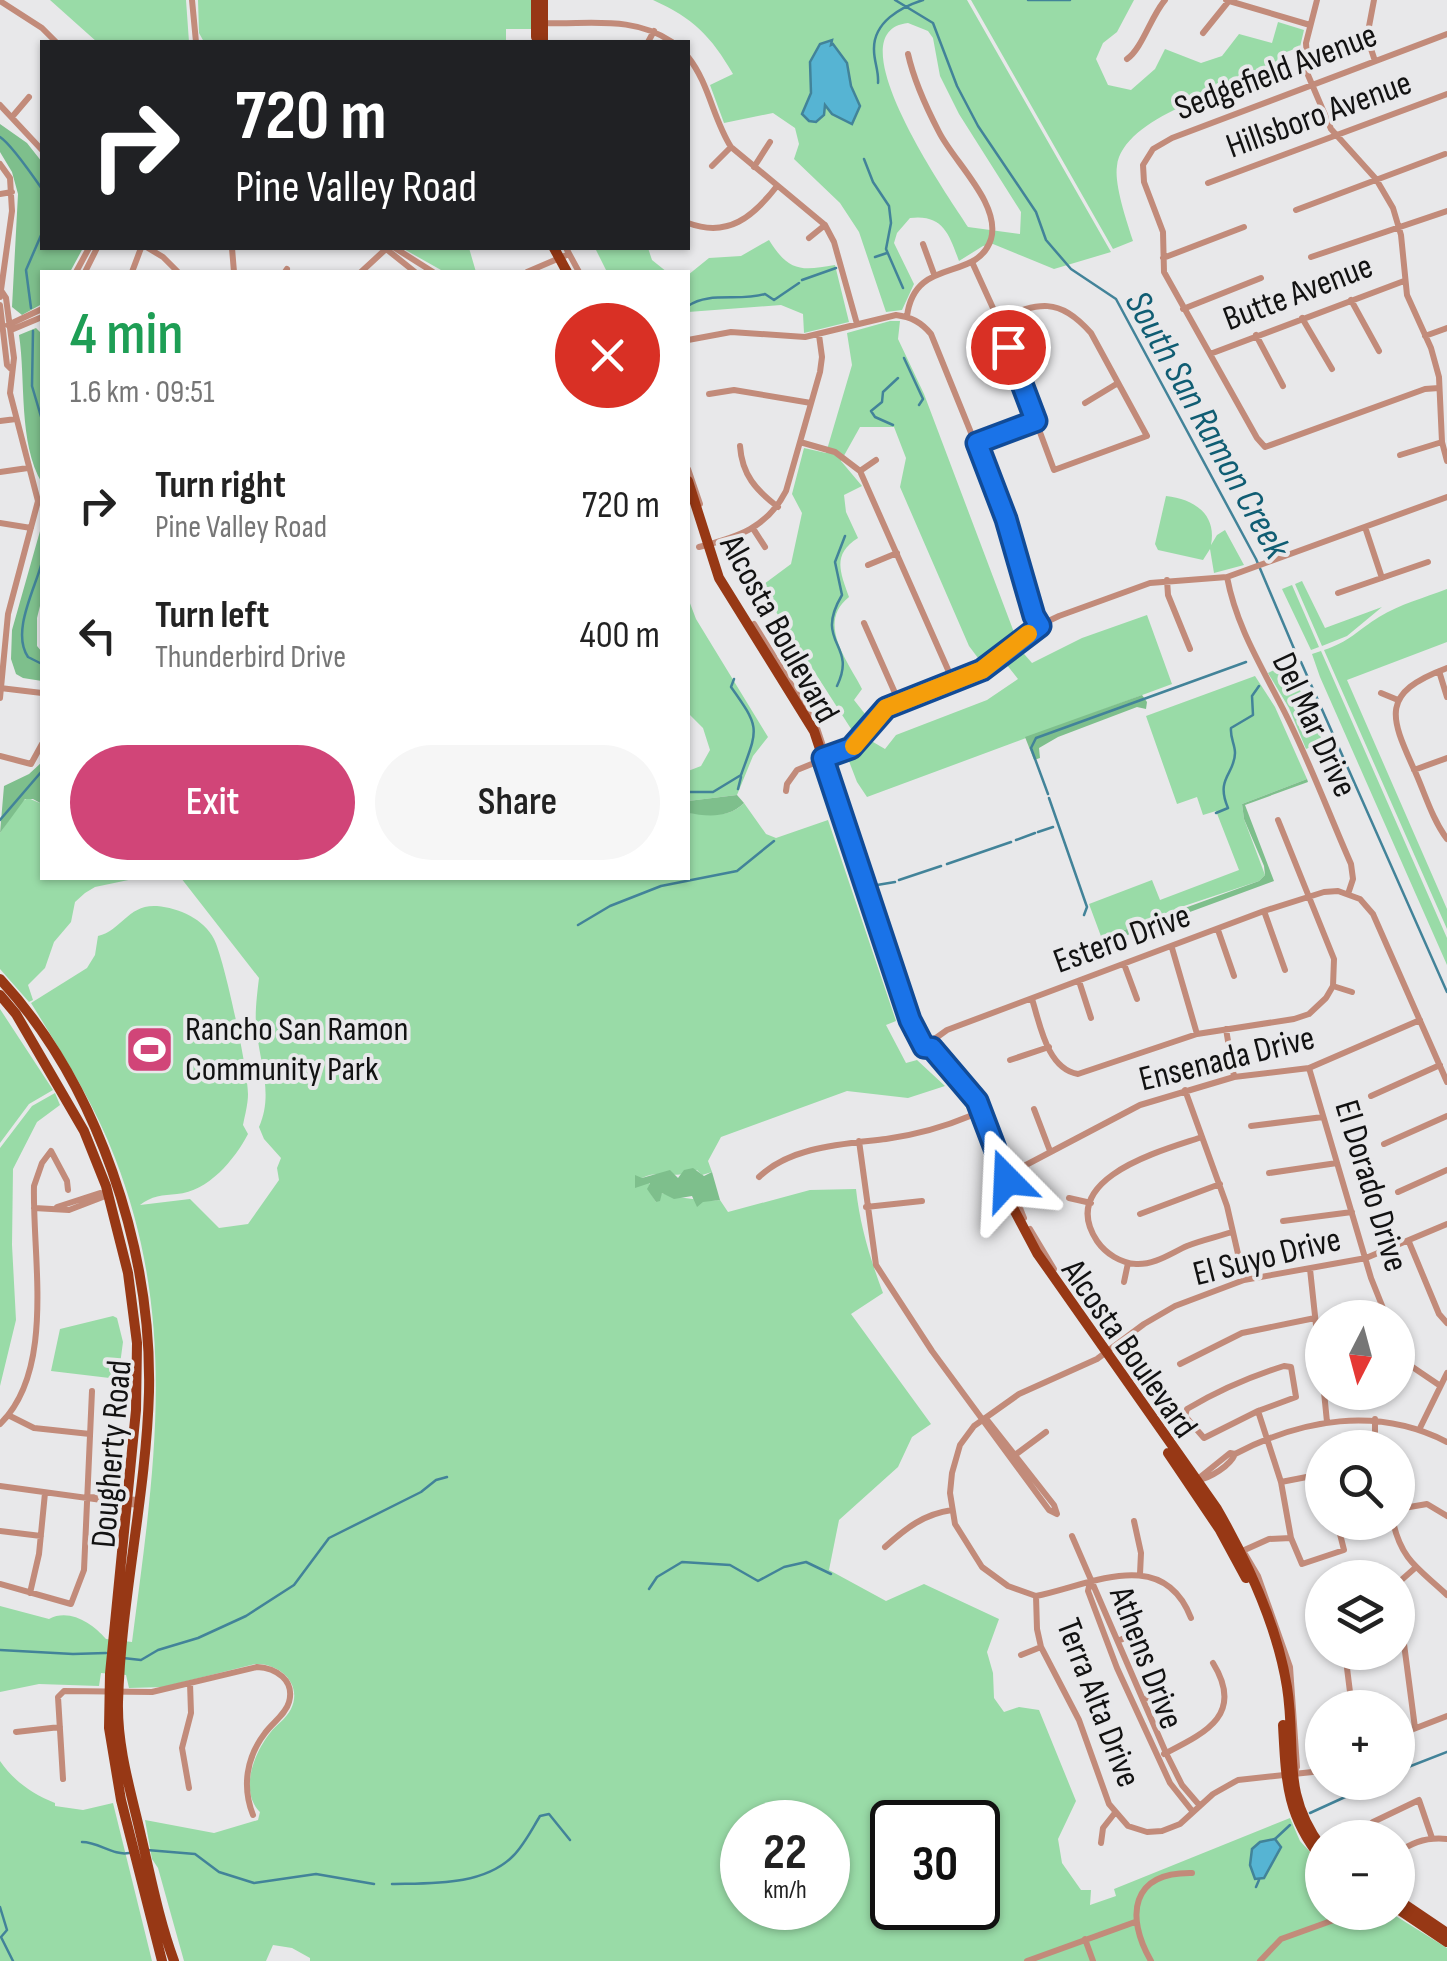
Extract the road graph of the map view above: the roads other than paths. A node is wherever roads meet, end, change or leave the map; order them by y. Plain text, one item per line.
1 (0, 0) edge
2 (192, 0) edge
3 (536, 0) edge
4 (543, 0) edge
5 (1165, 0) edge
6 (1317, 0) edge
7 (1374, 0) edge
8 (1227, 1) edge
9 (542, 23) junction
10 (1310, 25) junction
11 (654, 31) junction
12 (1202, 33) dead end
13 (1447, 34) edge
14 (54, 40) edge
15 (196, 40) edge
16 (542, 40) edge
17 (649, 40) edge
18 (669, 40) edge
19 (908, 54) dead end
20 (1127, 59) dead end
21 (690, 60) edge
22 (1374, 61) junction
23 (1312, 87) junction
24 (1447, 94) edge
25 (29, 97) dead end
26 (0, 105) edge
27 (12, 116) junction
28 (1335, 136) junction
29 (770, 142) dead end
30 (731, 147) junction
31 (40, 148) edge
32 (1445, 154) edge
33 (0, 164) edge
34 (712, 166) dead end
35 (754, 168) junction
36 (1376, 179) junction
37 (1208, 183) dead end
38 (777, 186) junction
39 (12, 192) junction
40 (0, 194) edge
41 (1296, 210) dead end
42 (1447, 211) edge
43 (690, 223) edge
44 (825, 225) junction
45 (1244, 228) dead end
46 (1399, 228) junction
47 (809, 238) dead end
48 (4, 244) edge
49 (923, 244) dead end
50 (149, 250) edge
51 (384, 250) edge
52 (388, 250) edge
53 (398, 250) edge
54 (563, 252) edge
55 (1163, 258) junction
56 (1310, 258) dead end
57 (972, 262) junction
58 (176, 270) edge
59 (362, 270) edge
60 (414, 270) edge
61 (430, 270) edge
62 (531, 270) edge
63 (934, 274) junction
64 (1261, 278) dead end
65 (1404, 280) junction
66 (1, 297) edge
67 (1350, 300) junction
68 (40, 310) edge
69 (1183, 310) junction
70 (907, 316) junction
71 (40, 318) edge
72 (1302, 318) junction
73 (998, 320) junction
74 (858, 324) junction
75 (5, 328) edge
76 (1447, 328) edge
77 (818, 334) junction
78 (1256, 335) junction
79 (1426, 336) junction
80 (690, 340) edge
81 (1379, 351) dead end
82 (1210, 354) junction
83 (1044, 362) dead end
84 (1332, 368) dead end
85 (10, 369) junction
86 (0, 370) edge
87 (1018, 375) junction
88 (1118, 383) junction
89 (1284, 386) dead end
90 (1440, 388) junction
91 (709, 394) dead end
92 (811, 403) junction
93 (1085, 403) dead end
94 (16, 419) junction
95 (0, 421) edge
96 (1036, 421) junction
97 (800, 442) junction
98 (1442, 442) junction
99 (977, 443) junction
100 (740, 446) dead end
101 (1400, 455) dead end
102 (876, 460) dead end
103 (1447, 460) edge
104 (28, 468) junction
105 (860, 471) junction
106 (0, 472) edge
107 (690, 475) edge
108 (690, 489) edge
109 (1447, 497) edge
110 (690, 503) edge
111 (778, 507) junction
112 (0, 524) edge
113 (1365, 527) junction
114 (31, 528) junction
115 (754, 530) junction
116 (705, 545) junction
117 (764, 547) dead end
118 (897, 554) junction
119 (1428, 562) dead end
120 (868, 566) dead end
121 (1227, 578) junction
122 (1382, 578) junction
123 (1167, 580) junction
124 (1338, 593) dead end
125 (4, 613) edge
126 (864, 623) dead end
127 (1040, 626) junction
128 (2, 641) edge
129 (1190, 649) dead end
130 (2, 652) edge
131 (1443, 669) edge
132 (953, 680) junction
133 (1, 688) edge
134 (40, 693) edge
135 (1381, 694) dead end
136 (1447, 696) edge
137 (0, 698) edge
138 (1398, 700) junction
139 (899, 702) junction
140 (40, 748) edge
141 (0, 756) edge
142 (1447, 758) edge
143 (820, 759) junction
144 (1414, 770) junction
145 (786, 791) dead end
146 (1278, 820) dead end
147 (1447, 839) edge
148 (1348, 894) junction
149 (1310, 896) junction
150 (1264, 911) junction
151 (1218, 930) junction
152 (1172, 948) junction
153 (1124, 964) junction
154 (1285, 970) dead end
155 (1234, 976) dead end
156 (0, 980) edge
157 (1079, 981) junction
158 (1333, 986) junction
159 (1352, 992) dead end
160 (0, 995) edge
161 (1032, 999) junction
162 (1137, 999) dead end
163 (1091, 1018) dead end
164 (1420, 1020) junction
165 (1226, 1028) junction
166 (1196, 1034) junction
167 (1049, 1047) junction
168 (922, 1048) junction
169 (1010, 1060) dead end
170 (1440, 1065) junction
171 (1309, 1068) junction
172 (1234, 1077) junction
173 (1447, 1082) edge
174 (1184, 1090) junction
175 (1371, 1096) dead end
176 (1034, 1109) dead end
177 (973, 1115) junction
178 (1447, 1116) edge
179 (1323, 1117) junction
180 (1251, 1126) dead end
181 (1200, 1138) junction
182 (858, 1141) junction
183 (1384, 1144) dead end
184 (1050, 1151) junction
185 (1337, 1163) junction
186 (1447, 1170) edge
187 (1269, 1173) dead end
188 (999, 1175) junction
189 (760, 1178) dead end
190 (1220, 1184) junction
191 (68, 1190) dead end
192 (1398, 1192) dead end
193 (114, 1193) junction
194 (1069, 1198) dead end
195 (922, 1201) dead end
196 (1090, 1204) junction
197 (866, 1207) junction
198 (34, 1208) junction
199 (1352, 1212) junction
200 (1140, 1214) dead end
201 (1282, 1221) dead end
202 (1447, 1224) edge
203 (1232, 1232) junction
204 (1408, 1242) junction
205 (1366, 1258) junction
206 (1128, 1263) junction
207 (1310, 1269) junction
208 (1244, 1280) junction
209 (1124, 1282) dead end
210 (1314, 1300) edge
211 (1380, 1300) edge
212 (1305, 1320) edge
213 (1447, 1323) edge
214 (1106, 1352) junction
215 (1180, 1364) dead end
216 (1415, 1369) edge
217 (1447, 1373) edge
218 (1439, 1386) junction
219 (92, 1391) dead end
220 (1326, 1410) edge
221 (1258, 1411) junction
222 (8, 1415) junction
223 (983, 1419) junction
224 (1375, 1420) junction
225 (1327, 1422) junction
226 (0, 1424) edge
227 (1420, 1428) junction
228 (1375, 1430) edge
229 (1046, 1432) dead end
230 (90, 1434) junction
231 (1267, 1437) junction
232 (1447, 1442) edge
233 (1014, 1456) junction
234 (1305, 1477) edge
235 (1033, 1482) junction
236 (1281, 1482) junction
237 (1193, 1483) junction
238 (0, 1486) edge
239 (45, 1493) junction
240 (88, 1498) junction
241 (133, 1502) junction
242 (1415, 1506) edge
243 (952, 1510) junction
244 (1447, 1516) edge
245 (1134, 1521) dead end
246 (0, 1531) edge
247 (41, 1536) junction
248 (1072, 1536) dead end
249 (1291, 1538) junction
250 (1342, 1540) edge
251 (885, 1547) dead end
252 (1238, 1553) junction
253 (1415, 1569) edge
254 (1140, 1574) junction
255 (1090, 1582) junction
256 (0, 1584) edge
257 (30, 1593) junction
258 (1447, 1595) edge
259 (1036, 1596) junction
260 (1191, 1618) dead end
261 (1134, 1634) dead end
262 (1118, 1641) junction
263 (1042, 1647) junction
264 (1022, 1655) dead end
265 (1213, 1663) dead end
266 (190, 1683) junction
267 (114, 1691) junction
268 (1160, 1692) dead end
269 (1143, 1700) junction
270 (1447, 1716) edge
271 (60, 1726) junction
272 (1415, 1728) edge
273 (16, 1732) dead end
274 (1162, 1755) junction
275 (1305, 1774) edge
276 (1290, 1776) junction
277 (64, 1779) dead end
278 (189, 1788) dead end
279 (1200, 1806) junction
280 (1193, 1812) junction
281 (1114, 1814) junction
282 (254, 1815) dead end
283 (1306, 1820) edge
284 (1377, 1820) edge
285 (1305, 1834) edge
286 (1432, 1838) junction
287 (1447, 1839) edge
288 (1101, 1843) dead end
289 (1415, 1843) edge
290 (143, 1868) junction
291 (1192, 1873) dead end
292 (1415, 1911) edge
293 (1415, 1920) edge
294 (1135, 1922) junction
295 (1308, 1930) edge
296 (1447, 1933) edge
297 (1085, 1939) junction
298 (1447, 1942) edge
299 (162, 1961) edge
300 (174, 1961) edge
301 (1027, 1961) edge
302 (1093, 1961) edge
303 (1150, 1961) edge
304 (1260, 1961) edge

1 - 14 street
2 - 15 street
3 - 9 main road
4 - 9 main road
5 - 20 street
6 - 10 street
7 - 22 street
8 - 10 street
8 - 12 street
9 - 11 street
9 - 16 main road
10 - 23 street
11 - 17 street
11 - 18 street
13 - 22 street, Sedgefield Avenue
19 - 57 street
21 - 30 street
22 - 23 street, Sedgefield Avenue
23 - 28 street
23 - 55 street, Sedgefield Avenue
24 - 28 street, Hillsboro Avenue
25 - 27 street
26 - 27 street
27 - 31 street
28 - 36 street
28 - 37 street, Hillsboro Avenue
29 - 35 street
30 - 34 street
30 - 35 street
32 - 36 street
33 - 39 street
35 - 38 street
36 - 41 street
36 - 46 street
38 - 43 street
38 - 44 street
39 - 40 street
39 - 48 street
42 - 46 street
44 - 47 street
44 - 74 street
45 - 55 street
46 - 56 street
46 - 65 street
48 - 66 street
49 - 63 street
50 - 58 street
51 - 59 street
52 - 60 street
53 - 61 street
54 - 62 street
55 - 69 street, Sedgefield Avenue
57 - 63 street
57 - 73 street
63 - 70 street
64 - 69 street
65 - 67 street, Butte Avenue
65 - 79 street
66 - 75 street
66 - 75 street
67 - 72 street, Butte Avenue
67 - 81 street
68 - 75 street
69 - 82 street, Sedgefield Avenue
70 - 74 street
70 - 99 street
71 - 75 street
72 - 78 street, Butte Avenue
72 - 84 street
73 - 87 street
73 - 88 street
74 - 77 street
75 - 85 street
76 - 79 street
77 - 80 street
77 - 92 street
78 - 82 street, Butte Avenue
78 - 89 street
79 - 90 street
82 - 90 street, Sedgefield Avenue
83 - 87 street
85 - 86 street
85 - 94 street
87 - 96 street
88 - 93 street
88 - 96 street
90 - 98 street
91 - 92 street
92 - 97 street
94 - 95 street
94 - 104 street
96 - 99 street
97 - 105 street
97 - 111 street
98 - 101 street
98 - 103 street
99 - 127 street
100 - 111 street
102 - 105 street
104 - 106 street
104 - 114 street
105 - 118 street
107 - 116 street, Alcosta Boulevard
108 - 116 main road, Alcosta Boulevard
109 - 113 street
110 - 116 main road, Alcosta Boulevard
111 - 115 street
112 - 114 street
113 - 121 street
113 - 122 street
114 - 125 street
115 - 116 street
115 - 117 street
116 - 143 main road, Alcosta Boulevard
118 - 120 street
118 - 132 street
119 - 122 street
121 - 123 street
121 - 148 street, Del Mar Drive
122 - 124 street
123 - 127 street
123 - 129 street
125 - 128 street
126 - 139 street
127 - 132 street
128 - 130 street
130 - 133 street
131 - 136 street
131 - 138 street
132 - 139 street
133 - 134 street
133 - 137 street
135 - 138 street
138 - 144 street
139 - 143 street
140 - 141 street
142 - 144 street
143 - 145 street
143 - 168 main road, Alcosta Boulevard
144 - 147 street
146 - 149 street
148 - 149 street, Estero Drive
148 - 164 street
149 - 150 street, Estero Drive
149 - 158 street
150 - 151 street, Estero Drive
150 - 154 street
151 - 152 street, Estero Drive
151 - 155 street
152 - 153 street, Estero Drive
152 - 166 street
153 - 157 street, Estero Drive
153 - 162 street
156 - 193 main road, Dougherty Road
157 - 161 street, Estero Drive
157 - 163 street
158 - 159 street
158 - 165 street
160 - 193 main road, Dougherty Road
161 - 167 street
161 - 168 street, Estero Drive
164 - 170 street
164 - 171 street, Ensenada Drive
165 - 166 street
165 - 172 street
166 - 167 street
167 - 169 street
168 - 177 main road, Alcosta Boulevard
168 - 188 street, Alcosta Boulevard
170 - 173 street
170 - 175 street
171 - 172 street, Ensenada Drive
171 - 179 street, El Dorado Drive
172 - 174 street, Ensenada Drive
174 - 181 street
174 - 184 street, Ensenada Drive
176 - 184 street
177 - 182 street
177 - 188 main road, Alcosta Boulevard
178 - 183 street
179 - 180 street
179 - 185 street, El Dorado Drive
181 - 190 street
181 - 196 street
182 - 189 street
182 - 197 street
184 - 188 street, Ensenada Drive
185 - 187 street
185 - 199 street, El Dorado Drive
186 - 192 street
188 - 214 main road, Alcosta Boulevard
190 - 200 street
190 - 203 street
191 - 198 street
193 - 198 street
193 - 241 main road, Dougherty Road
194 - 196 street
195 - 197 street
196 - 206 street
197 - 223 street
198 - 222 street
199 - 201 street
199 - 205 street, El Dorado Drive
202 - 204 street, El Suyo Drive
203 - 206 street
203 - 208 street
204 - 205 street, El Suyo Drive
204 - 213 street
205 - 207 street, El Suyo Drive
205 - 211 street, El Dorado Drive
206 - 209 street
207 - 208 street, El Suyo Drive
207 - 210 street
208 - 214 street, El Suyo Drive
212 - 215 street
214 - 223 street, El Suyo Drive
214 - 237 main road, Alcosta Boulevard
214 - 237 main road, Alcosta Boulevard
216 - 218 street
217 - 218 street
218 - 227 street
219 - 230 street
220 - 225 street
221 - 221 street
221 - 231 street
222 - 226 street
222 - 230 street
223 - 233 street
223 - 243 street
224 - 225 street
224 - 227 street
224 - 228 street
225 - 231 street
227 - 232 street
229 - 233 street
230 - 240 street
231 - 236 street
231 - 237 street
233 - 235 street
234 - 236 street
235 - 235 street
236 - 249 street
237 - 252 main road, Alcosta Boulevard
238 - 239 street
239 - 240 street
239 - 247 street
240 - 241 street
240 - 257 street
241 - 267 main road, Dougherty Road
242 - 244 street
243 - 251 street
243 - 259 street
245 - 254 street
246 - 247 street
247 - 257 street
248 - 255 street
249 - 250 street
249 - 252 street
252 - 276 main road, Alcosta Boulevard
253 - 258 street
254 - 255 street
254 - 260 street
255 - 259 street
255 - 262 street, Athens Drive
255 - 274 street, Athens Drive
256 - 257 street
259 - 263 street, Terra Alta Drive
261 - 262 street
262 - 269 street, Athens Drive
263 - 264 street
263 - 281 street, Terra Alta Drive
265 - 274 street
266 - 267 street
266 - 278 street
266 - 282 street
267 - 271 street
267 - 290 main road, Dougherty Road
268 - 269 street
269 - 274 street, Athens Drive
270 - 272 street
271 - 273 street
271 - 277 street
274 - 279 street, Athens Drive
274 - 280 street, Athens Drive
275 - 276 street, Terra Alta Drive
276 - 279 street, Terra Alta Drive
276 - 283 main road, Alcosta Boulevard
276 - 285 main road, Alcosta Boulevard
279 - 280 street, Terra Alta Drive
280 - 281 street, Terra Alta Drive
281 - 288 street
284 - 286 street
286 - 287 street
286 - 289 street
290 - 299 main road, Dougherty Road
290 - 300 main road, Dougherty Road
291 - 294 street
292 - 296 main road
293 - 298 main road
294 - 297 street
294 - 303 street
295 - 304 street
297 - 301 street
297 - 302 street

